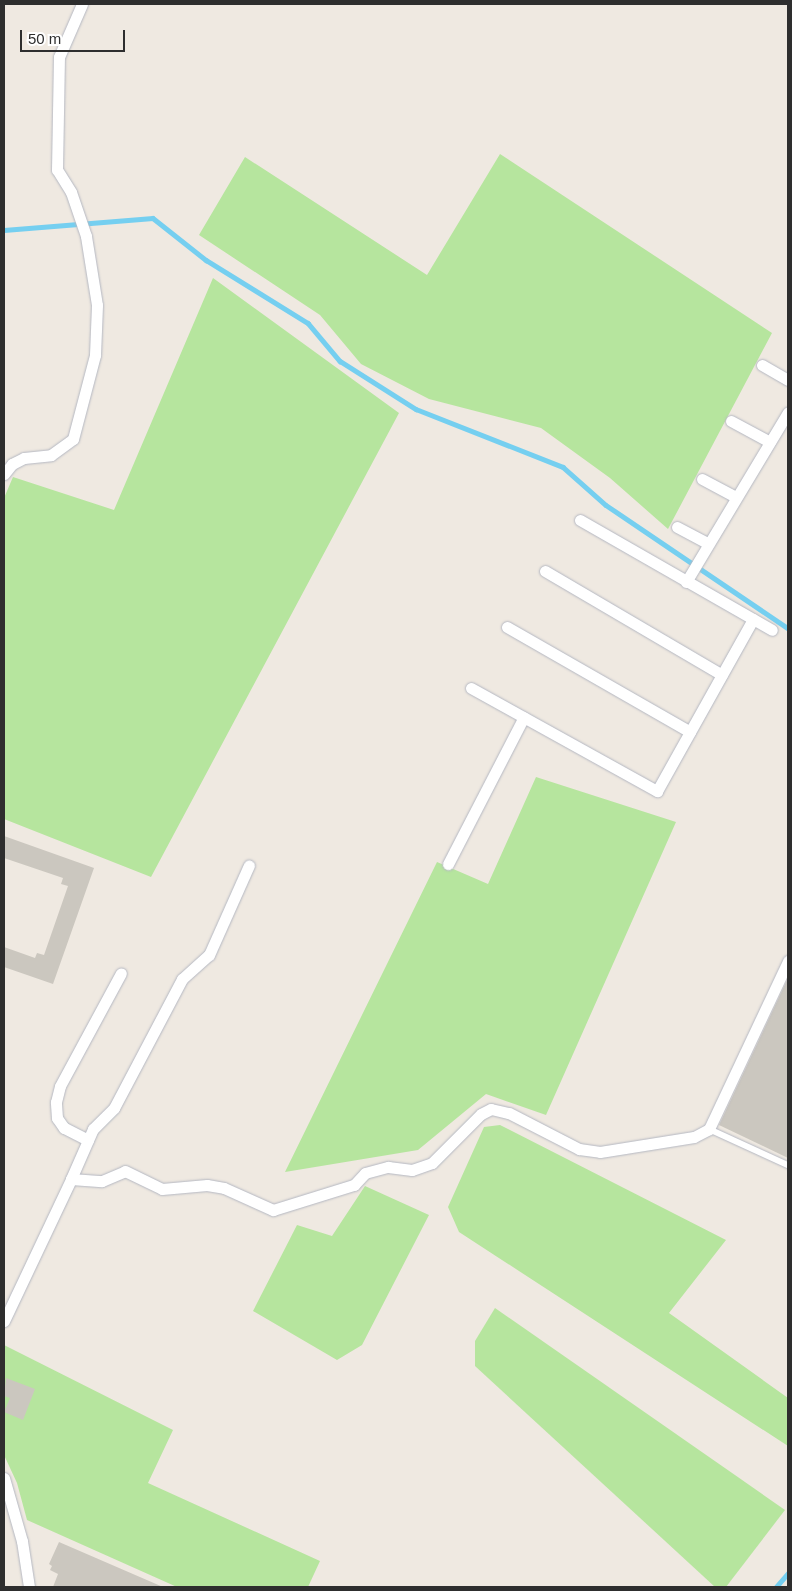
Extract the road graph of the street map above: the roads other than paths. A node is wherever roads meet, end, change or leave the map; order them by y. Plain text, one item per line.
1 (82, 4) edge
2 (762, 365) dead end
3 (788, 380) edge
4 (788, 412) edge
5 (731, 421) dead end
6 (770, 442) junction
7 (4, 474) edge
8 (702, 479) dead end
9 (736, 497) junction
10 (580, 520) dead end
11 (677, 527) dead end
12 (707, 543) junction
13 (545, 572) dead end
14 (686, 582) junction
15 (753, 619) junction
16 (507, 628) dead end
17 (772, 630) dead end
18 (722, 675) junction
19 (471, 688) dead end
20 (524, 717) junction
21 (690, 732) junction
22 (448, 864) dead end
23 (249, 865) dead end
24 (788, 961) edge
25 (121, 973) dead end
26 (709, 1129) junction
27 (88, 1140) junction
28 (788, 1165) edge
29 (71, 1179) junction
30 (4, 1321) edge
31 (4, 1478) edge
32 (29, 1587) edge

1 - 7 street
2 - 3 street
4 - 6 street
5 - 6 street
6 - 9 street
8 - 9 street
9 - 12 street
10 - 14 street
11 - 12 street
12 - 14 street
13 - 18 street
14 - 15 street
15 - 17 street
15 - 18 street
16 - 21 street
18 - 21 street
19 - 20 street
20 - 21 street
20 - 22 street
23 - 27 street
24 - 26 street
25 - 27 street
26 - 28 lane
26 - 29 street
27 - 29 street
29 - 30 street
31 - 32 street

